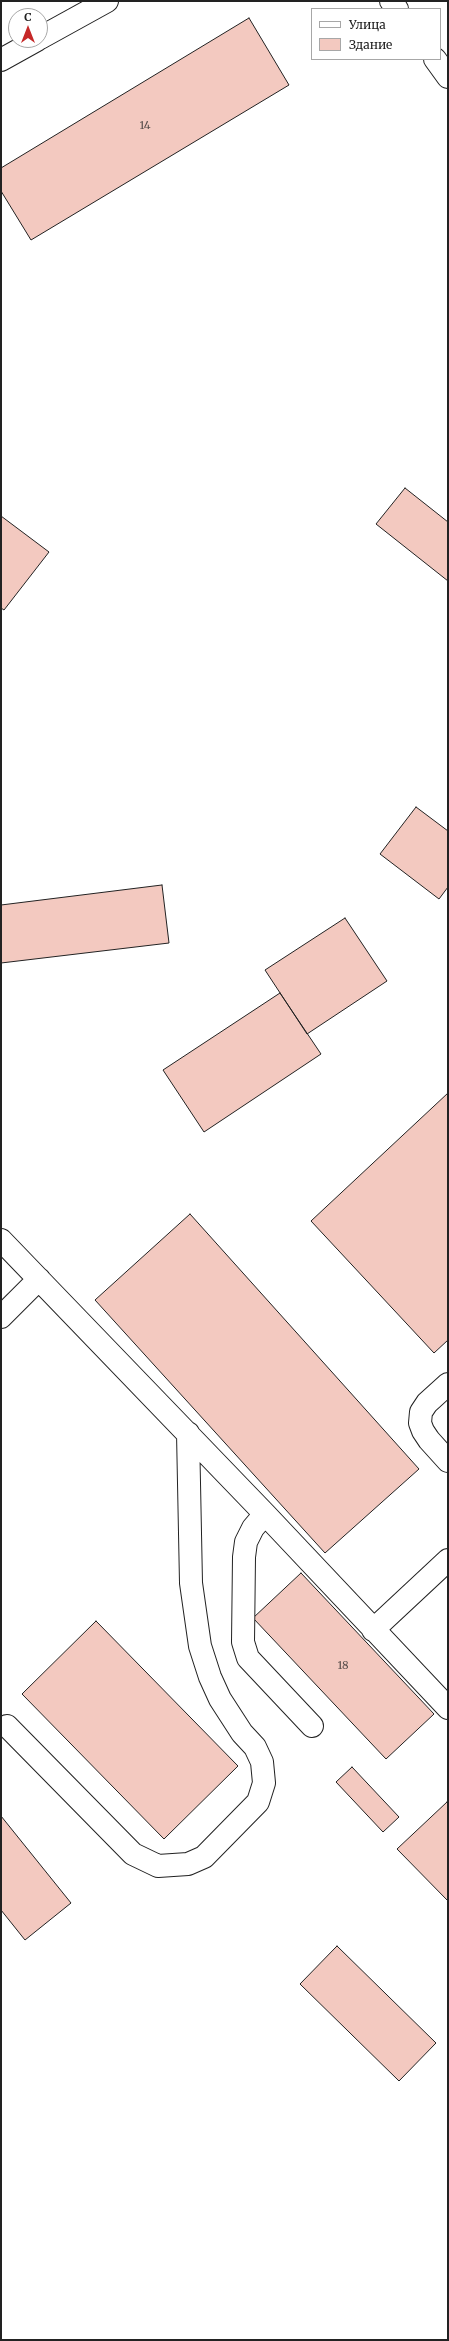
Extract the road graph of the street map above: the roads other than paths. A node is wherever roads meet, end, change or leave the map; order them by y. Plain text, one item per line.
1 (107, 1) edge
2 (48, 34) edge
3 (23, 48) edge
4 (1, 60) edge
5 (436, 60) edge
6 (448, 77) edge
7 (1, 1240) edge
8 (39, 1279) junction
9 (1, 1317) edge
10 (448, 1384) edge
11 (188, 1433) junction
12 (448, 1461) edge
13 (265, 1514) junction
14 (448, 1560) edge
15 (373, 1630) junction
16 (448, 1708) edge
17 (7, 1726) dead end
18 (312, 1726) dead end

1 - 2 street
3 - 4 street
5 - 6 street
7 - 8 street
8 - 9 street
8 - 11 street
10 - 12 street
11 - 13 street
11 - 17 street
13 - 15 street
13 - 18 street
14 - 15 street
15 - 16 street

